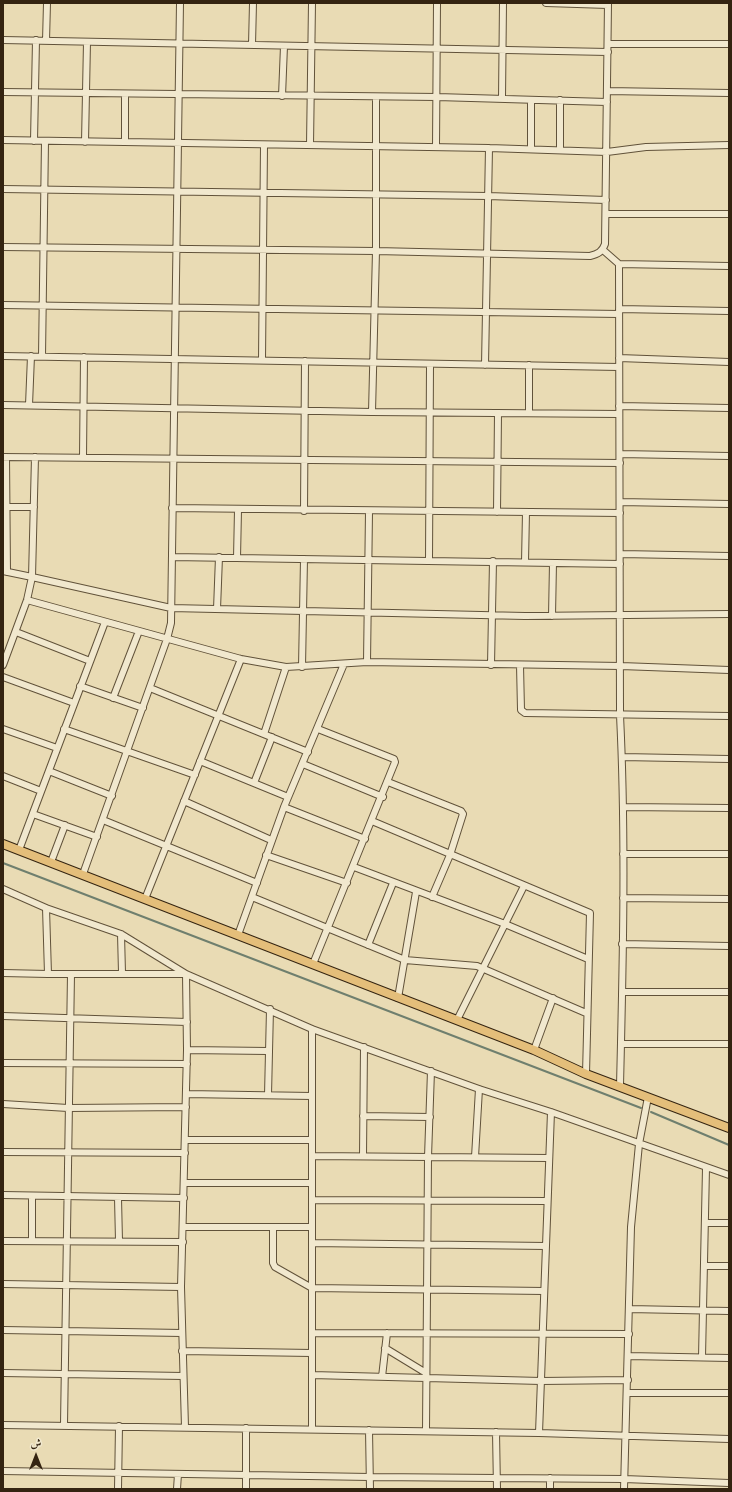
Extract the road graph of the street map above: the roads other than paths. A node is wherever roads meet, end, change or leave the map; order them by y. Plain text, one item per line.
1 (47, 3) edge
2 (180, 3) edge
3 (254, 3) edge
4 (312, 3) edge
5 (437, 3) edge
6 (503, 3) edge
7 (546, 3) edge
8 (608, 4) edge
9 (3, 40) edge
10 (36, 40) junction
11 (46, 41) junction
12 (87, 42) junction
13 (179, 44) junction
14 (608, 44) junction
15 (729, 44) edge
16 (252, 45) junction
17 (284, 46) junction
18 (312, 46) junction
19 (437, 47) junction
20 (503, 49) junction
21 (608, 52) junction
22 (608, 91) junction
23 (3, 92) edge
24 (35, 93) junction
25 (729, 93) edge
26 (86, 94) junction
27 (125, 94) junction
28 (178, 94) junction
29 (282, 96) junction
30 (311, 96) junction
31 (376, 97) junction
32 (437, 97) junction
33 (502, 98) junction
34 (531, 100) junction
35 (560, 100) junction
36 (608, 102) junction
37 (3, 140) edge
38 (34, 141) junction
39 (45, 141) junction
40 (85, 142) junction
41 (124, 142) junction
42 (177, 143) junction
43 (264, 145) junction
44 (310, 145) junction
45 (729, 145) edge
46 (377, 146) junction
47 (436, 147) junction
48 (489, 148) junction
49 (531, 149) junction
50 (560, 150) junction
51 (607, 152) junction
52 (3, 189) edge
53 (44, 189) junction
54 (176, 191) junction
55 (264, 193) junction
56 (377, 194) junction
57 (488, 196) junction
58 (606, 200) junction
59 (606, 214) junction
60 (729, 214) edge
61 (3, 246) edge
62 (43, 247) junction
63 (176, 248) junction
64 (264, 250) junction
65 (603, 250) junction
66 (376, 251) junction
67 (486, 253) junction
68 (619, 264) junction
69 (729, 266) edge
70 (3, 305) edge
71 (43, 305) junction
72 (175, 308) junction
73 (264, 309) junction
74 (375, 311) junction
75 (729, 311) edge
76 (486, 312) junction
77 (619, 312) junction
78 (3, 356) edge
79 (31, 356) junction
80 (42, 356) junction
81 (84, 357) junction
82 (619, 358) junction
83 (174, 359) junction
84 (262, 360) junction
85 (305, 361) junction
86 (729, 362) edge
87 (373, 363) junction
88 (430, 364) junction
89 (485, 365) junction
90 (530, 365) junction
91 (619, 367) junction
92 (3, 405) edge
93 (29, 405) junction
94 (83, 406) junction
95 (619, 406) junction
96 (174, 408) junction
97 (729, 408) edge
98 (304, 410) junction
99 (372, 412) junction
100 (430, 412) junction
101 (498, 413) junction
102 (529, 413) junction
103 (619, 414) junction
104 (620, 454) junction
105 (729, 456) edge
106 (5, 457) edge
107 (35, 457) junction
108 (83, 457) junction
109 (173, 458) junction
110 (304, 460) junction
111 (430, 461) junction
112 (497, 462) junction
113 (620, 463) junction
114 (620, 502) junction
115 (729, 504) edge
116 (5, 507) edge
117 (34, 507) junction
118 (172, 508) junction
119 (238, 510) junction
120 (304, 511) junction
121 (431, 511) junction
122 (369, 512) junction
123 (497, 512) junction
124 (526, 512) junction
125 (620, 513) junction
126 (621, 554) junction
127 (729, 556) edge
128 (172, 557) junction
129 (219, 557) junction
130 (237, 558) junction
131 (304, 559) junction
132 (369, 560) junction
133 (429, 560) junction
134 (493, 561) junction
135 (525, 562) junction
136 (553, 563) junction
137 (620, 564) junction
138 (5, 572) edge
139 (32, 577) junction
140 (26, 600) junction
141 (171, 608) junction
142 (217, 609) junction
143 (303, 611) junction
144 (368, 612) junction
145 (620, 614) junction
146 (729, 614) edge
147 (492, 615) junction
148 (552, 616) junction
149 (105, 622) junction
150 (139, 631) junction
151 (16, 632) junction
152 (167, 639) junction
153 (5, 652) edge
154 (241, 659) junction
155 (90, 661) junction
156 (367, 662) junction
157 (344, 664) junction
158 (3, 665) edge
159 (491, 665) junction
160 (520, 665) junction
161 (621, 666) junction
162 (286, 667) junction
163 (302, 667) junction
164 (729, 670) edge
165 (3, 677) edge
166 (80, 686) junction
167 (150, 688) junction
168 (113, 698) junction
169 (74, 703) junction
170 (143, 708) junction
171 (620, 715) junction
172 (218, 716) junction
173 (729, 716) edge
174 (3, 728) edge
175 (64, 728) junction
176 (318, 729) junction
177 (264, 734) junction
178 (272, 737) junction
179 (57, 748) junction
180 (128, 752) junction
181 (308, 752) junction
182 (622, 757) junction
183 (729, 759) edge
184 (200, 761) junction
185 (303, 764) junction
186 (49, 771) junction
187 (195, 775) junction
188 (3, 776) edge
189 (388, 782) junction
190 (254, 783) junction
191 (41, 791) junction
192 (112, 796) junction
193 (288, 797) junction
194 (383, 797) junction
195 (184, 801) junction
196 (284, 807) junction
197 (623, 807) junction
198 (729, 808) edge
199 (33, 814) junction
200 (103, 820) junction
201 (372, 821) junction
202 (64, 825) junction
203 (97, 837) junction
204 (365, 839) junction
205 (271, 840) junction
206 (3, 844) edge
207 (167, 845) junction
208 (19, 850) junction
209 (623, 854) junction
210 (729, 854) edge
211 (266, 855) junction
212 (450, 855) junction
213 (51, 862) junction
214 (354, 867) junction
215 (83, 874) junction
216 (257, 883) junction
217 (347, 883) junction
218 (393, 883) junction
219 (524, 886) junction
220 (3, 889) edge
221 (416, 892) junction
222 (252, 897) junction
223 (432, 897) junction
224 (623, 898) junction
225 (145, 899) junction
226 (729, 899) edge
227 (46, 908) junction
228 (505, 924) junction
229 (329, 928) junction
230 (121, 934) junction
231 (238, 935) junction
232 (622, 944) junction
233 (368, 945) junction
234 (729, 946) edge
235 (588, 959) junction
236 (405, 960) junction
237 (313, 964) junction
238 (482, 968) junction
239 (3, 973) edge
240 (122, 973) junction
241 (48, 974) junction
242 (71, 974) junction
243 (186, 974) junction
244 (622, 992) junction
245 (729, 992) edge
246 (398, 998) junction
247 (553, 998) junction
248 (270, 1009) junction
249 (586, 1013) junction
250 (3, 1016) edge
251 (70, 1018) junction
252 (457, 1020) junction
253 (187, 1022) junction
254 (312, 1029) junction
255 (621, 1044) junction
256 (729, 1044) edge
257 (364, 1047) junction
258 (187, 1050) junction
259 (534, 1050) junction
260 (268, 1051) junction
261 (3, 1063) edge
262 (69, 1064) junction
263 (186, 1064) junction
264 (432, 1071) junction
265 (586, 1074) junction
266 (620, 1086) junction
267 (479, 1089) junction
268 (186, 1094) junction
269 (268, 1095) junction
270 (312, 1096) junction
271 (648, 1097) junction
272 (3, 1104) edge
273 (186, 1107) junction
274 (68, 1108) junction
275 (551, 1112) junction
276 (363, 1116) junction
277 (430, 1117) junction
278 (729, 1128) edge
279 (185, 1140) junction
280 (312, 1140) junction
281 (639, 1144) junction
282 (3, 1152) edge
283 (67, 1152) junction
284 (185, 1153) junction
285 (312, 1156) junction
286 (363, 1156) junction
287 (428, 1157) junction
288 (475, 1157) junction
289 (549, 1158) junction
290 (706, 1168) junction
291 (729, 1175) edge
292 (184, 1183) junction
293 (312, 1183) junction
294 (3, 1195) edge
295 (32, 1196) junction
296 (67, 1197) junction
297 (118, 1198) junction
298 (184, 1198) junction
299 (312, 1200) junction
300 (429, 1200) junction
301 (547, 1201) junction
302 (705, 1223) junction
303 (729, 1223) edge
304 (183, 1227) junction
305 (273, 1227) junction
306 (312, 1227) junction
307 (3, 1241) edge
308 (32, 1241) junction
309 (65, 1241) junction
310 (119, 1241) junction
311 (183, 1242) junction
312 (312, 1243) junction
313 (429, 1246) junction
314 (546, 1246) junction
315 (704, 1266) junction
316 (729, 1266) edge
317 (3, 1284) edge
318 (66, 1285) junction
319 (181, 1287) junction
320 (312, 1288) junction
321 (428, 1290) junction
322 (544, 1291) junction
323 (629, 1309) junction
324 (703, 1310) junction
325 (729, 1311) edge
326 (3, 1330) edge
327 (65, 1332) junction
328 (182, 1333) junction
329 (312, 1333) junction
330 (387, 1333) junction
331 (426, 1334) junction
332 (542, 1334) junction
333 (629, 1334) junction
334 (385, 1348) junction
335 (182, 1350) junction
336 (312, 1353) junction
337 (628, 1356) junction
338 (702, 1357) junction
339 (729, 1358) edge
340 (3, 1373) edge
341 (64, 1374) junction
342 (312, 1375) junction
343 (183, 1376) junction
344 (426, 1376) junction
345 (382, 1377) junction
346 (628, 1380) junction
347 (541, 1381) junction
348 (628, 1393) junction
349 (729, 1393) edge
350 (3, 1425) edge
351 (64, 1425) junction
352 (119, 1426) junction
353 (185, 1427) junction
354 (246, 1428) junction
355 (312, 1429) junction
356 (369, 1430) junction
357 (426, 1431) junction
358 (496, 1432) junction
359 (539, 1432) junction
360 (625, 1436) junction
361 (729, 1439) edge
362 (3, 1471) edge
363 (119, 1473) junction
364 (178, 1474) junction
365 (246, 1476) junction
366 (370, 1478) junction
367 (497, 1478) junction
368 (550, 1478) junction
369 (624, 1479) junction
370 (729, 1483) edge
371 (118, 1489) edge
372 (178, 1489) edge
373 (246, 1489) edge
374 (370, 1489) edge
375 (497, 1489) edge
376 (550, 1489) edge
377 (624, 1489) edge

1 - 11 street
2 - 13 street
3 - 16 street
4 - 18 street
5 - 19 street
6 - 20 street
7 - 8 street
8 - 14 street
9 - 10 street
10 - 11 street
10 - 24 street
11 - 12 street
12 - 13 street
12 - 26 street
13 - 16 street
13 - 28 street
14 - 15 street
14 - 21 street
16 - 17 street
17 - 18 street
17 - 29 street
18 - 19 street
18 - 30 street
19 - 20 street
19 - 32 street
20 - 21 street
20 - 33 street
21 - 22 street
22 - 25 street
22 - 36 street
23 - 24 street
24 - 26 street
24 - 38 street
26 - 27 street
26 - 40 street
27 - 28 street
27 - 41 street
28 - 29 street
28 - 42 street
29 - 30 street
30 - 31 street
30 - 44 street
31 - 32 street
31 - 46 street
32 - 33 street
32 - 47 street
33 - 34 street
34 - 35 street
34 - 49 street
35 - 36 street
35 - 50 street
36 - 51 street
37 - 38 street
38 - 39 street
39 - 40 street
39 - 53 street
40 - 41 street
41 - 42 street
42 - 43 street
42 - 54 street
43 - 44 street
43 - 55 street
44 - 46 street
45 - 51 street
46 - 47 street
46 - 56 street
47 - 48 street
48 - 49 street
48 - 57 street
49 - 50 street
50 - 51 street
51 - 58 street
52 - 53 street
53 - 54 street
53 - 62 street
54 - 55 street
54 - 63 street
55 - 56 street
55 - 64 street
56 - 57 street
56 - 66 street
57 - 58 street
57 - 67 street
58 - 59 street
59 - 60 street
59 - 65 street
61 - 62 street
62 - 63 street
62 - 71 street
63 - 64 street
63 - 72 street
64 - 66 street
64 - 73 street
65 - 67 street
65 - 68 street
66 - 67 street
66 - 74 street
67 - 76 street
68 - 69 street
68 - 77 street
70 - 71 street
71 - 72 street
71 - 80 street
72 - 73 street
72 - 83 street
73 - 74 street
73 - 84 street
74 - 76 street
74 - 87 street
75 - 77 street
76 - 77 street
76 - 89 street
77 - 82 street
78 - 79 street
79 - 80 street
79 - 93 street
80 - 81 street
81 - 83 street
81 - 94 street
82 - 86 street
82 - 91 street
83 - 84 street
83 - 96 street
84 - 85 street
85 - 87 street
85 - 98 street
87 - 88 street
87 - 99 street
88 - 89 street
88 - 100 street
89 - 90 street
90 - 91 street
90 - 102 street
91 - 95 street
92 - 93 street
93 - 94 street
94 - 96 street
94 - 108 street
95 - 97 street
95 - 103 street
96 - 98 street
96 - 109 street
98 - 99 street
98 - 110 street
99 - 100 street
100 - 101 street
100 - 111 street
101 - 102 street
101 - 112 street
102 - 103 street
103 - 104 street
104 - 105 street
104 - 113 street
106 - 107 street
106 - 116 street
107 - 108 street
107 - 117 street
108 - 109 street
109 - 110 street
109 - 118 street
110 - 111 street
110 - 120 street
111 - 112 street
111 - 121 street
112 - 113 street
112 - 123 street
113 - 114 street
114 - 115 street
114 - 125 street
116 - 117 street
116 - 138 street
117 - 139 street
118 - 119 street
118 - 128 street
119 - 120 street
119 - 130 street
120 - 122 street
121 - 122 street
121 - 123 street
121 - 133 street
122 - 132 street
123 - 124 street
124 - 125 street
124 - 135 street
125 - 126 street
126 - 127 street
126 - 137 street
128 - 129 street
128 - 141 street
129 - 130 street
129 - 142 street
130 - 131 street
131 - 132 street
131 - 143 street
132 - 133 street
132 - 144 street
133 - 134 street
134 - 135 street
134 - 147 street
135 - 136 street
136 - 137 street
136 - 148 street
137 - 145 street
138 - 139 street
139 - 140 street
139 - 141 street
140 - 149 street
140 - 151 street
141 - 142 street
141 - 152 street
142 - 143 street
143 - 144 street
143 - 163 street
144 - 147 street
144 - 156 street
145 - 146 street
145 - 148 street
145 - 161 street
147 - 148 street
147 - 159 street
149 - 150 street
149 - 155 street
150 - 152 street
150 - 168 street
151 - 153 street
151 - 155 street
152 - 154 street
152 - 167 street
153 - 158 street
154 - 162 street
154 - 172 street
155 - 166 street
156 - 157 street
156 - 159 street
157 - 163 street
157 - 176 street
159 - 160 street
160 - 161 street
160 - 171 street
161 - 164 street
161 - 171 street
162 - 163 street
162 - 177 street
165 - 169 street
166 - 168 street
166 - 169 street
167 - 170 street
167 - 172 street
168 - 170 street
169 - 175 street
170 - 180 street
171 - 173 street
171 - 182 street
172 - 177 street
172 - 184 street
174 - 179 street
175 - 179 street
175 - 180 street
176 - 181 street
176 - 189 street
177 - 178 street
178 - 181 street
178 - 190 street
179 - 186 street
180 - 187 street
180 - 192 street
181 - 185 street
182 - 183 street
182 - 197 street
184 - 187 street
184 - 190 street
185 - 193 street
185 - 194 street
186 - 191 street
186 - 192 street
187 - 195 street
188 - 191 street
189 - 194 street
189 - 212 street
190 - 193 street
191 - 199 street
192 - 200 street
193 - 196 street
194 - 201 street
195 - 205 street
195 - 207 street
196 - 204 street
196 - 205 street
197 - 198 street
197 - 209 street
199 - 202 street
199 - 208 street
200 - 203 street
200 - 207 street
201 - 204 street
201 - 212 street
202 - 203 street
202 - 213 street
203 - 215 street
204 - 214 street
205 - 211 street
206 - 208 main road
207 - 216 street
207 - 225 street
208 - 213 main road
209 - 210 street
209 - 224 street
211 - 216 street
211 - 217 street
212 - 219 street
212 - 223 street
213 - 215 main road
214 - 217 street
214 - 218 street
215 - 225 main road
216 - 222 street
217 - 229 street
218 - 221 street
218 - 233 street
219 - 228 street
219 - 235 street
220 - 227 street
221 - 223 street
221 - 236 street
222 - 229 street
222 - 231 street
223 - 228 street
224 - 226 street
224 - 232 street
225 - 231 main road
227 - 230 street
227 - 241 street
228 - 235 street
228 - 238 street
229 - 233 street
229 - 237 street
230 - 240 street
230 - 243 street
231 - 237 main road
232 - 234 street
232 - 244 street
233 - 236 street
235 - 249 street
236 - 238 street
236 - 246 street
237 - 246 main road
238 - 247 street
238 - 252 street
239 - 241 street
240 - 242 street
240 - 243 street
241 - 242 street
242 - 251 street
243 - 248 street
243 - 253 street
244 - 245 street
244 - 255 street
246 - 252 main road
247 - 249 street
247 - 259 street
248 - 254 street
248 - 260 street
249 - 265 street
250 - 251 street
251 - 253 street
251 - 262 street
252 - 259 main road
253 - 258 street
254 - 257 street
254 - 270 street
255 - 256 street
255 - 266 street
257 - 264 street
257 - 276 street
258 - 260 street
258 - 263 street
259 - 265 main road
260 - 269 street
261 - 262 street
262 - 263 street
262 - 274 street
263 - 268 street
264 - 267 street
264 - 277 street
265 - 266 main road
266 - 271 main road
267 - 275 street
267 - 288 street
268 - 269 street
268 - 273 street
269 - 270 street
270 - 280 street
271 - 278 main road
271 - 281 street
272 - 274 street
273 - 274 street
273 - 279 street
274 - 283 street
275 - 281 street
275 - 289 street
276 - 277 street
276 - 286 street
277 - 287 street
279 - 280 street
279 - 284 street
280 - 285 street
281 - 290 street
281 - 323 street
282 - 283 street
283 - 284 street
283 - 296 street
284 - 292 street
285 - 286 street
285 - 293 street
286 - 287 street
287 - 288 street
287 - 300 street
288 - 289 street
289 - 301 street
290 - 291 street
290 - 302 street
292 - 293 street
292 - 298 street
293 - 299 street
294 - 295 street
295 - 296 street
295 - 308 street
296 - 297 street
296 - 309 street
297 - 298 street
297 - 310 street
298 - 304 street
299 - 300 street
299 - 306 street
300 - 301 street
300 - 313 street
301 - 314 street
302 - 303 street
302 - 315 street
304 - 305 street
304 - 311 street
305 - 306 street
305 - 320 street
306 - 312 street
307 - 308 street
308 - 309 street
309 - 310 street
309 - 318 street
310 - 311 street
311 - 319 street
312 - 313 street
312 - 320 street
313 - 314 street
313 - 321 street
314 - 322 street
315 - 316 street
315 - 324 street
317 - 318 street
318 - 319 street
318 - 327 street
319 - 328 street
320 - 321 street
320 - 329 street
321 - 322 street
321 - 331 street
322 - 332 street
323 - 324 street
323 - 333 street
324 - 325 street
324 - 338 street
326 - 327 street
327 - 328 street
327 - 341 street
328 - 335 street
329 - 330 street
329 - 336 street
330 - 331 street
330 - 334 street
331 - 332 street
331 - 344 street
332 - 333 street
332 - 347 street
333 - 337 street
334 - 344 street
334 - 345 street
335 - 336 street
335 - 343 street
336 - 342 street
337 - 338 street
337 - 346 street
338 - 339 street
340 - 341 street
341 - 343 street
341 - 351 street
342 - 345 street
342 - 355 street
343 - 353 street
344 - 345 street
344 - 347 street
344 - 357 street
346 - 347 street
346 - 348 street
347 - 359 street
348 - 349 street
348 - 360 street
350 - 351 street
351 - 352 street
352 - 353 street
352 - 363 street
353 - 354 street
354 - 355 street
354 - 365 street
355 - 356 street
356 - 357 street
356 - 366 street
357 - 358 street
358 - 359 street
358 - 367 street
359 - 360 street
360 - 361 street
360 - 369 street
362 - 363 street
363 - 364 street
363 - 371 street
364 - 365 street
364 - 372 street
365 - 366 street
365 - 373 street
366 - 367 street
366 - 374 street
367 - 368 street
367 - 375 street
368 - 369 street
368 - 376 street
369 - 370 street
369 - 377 street

